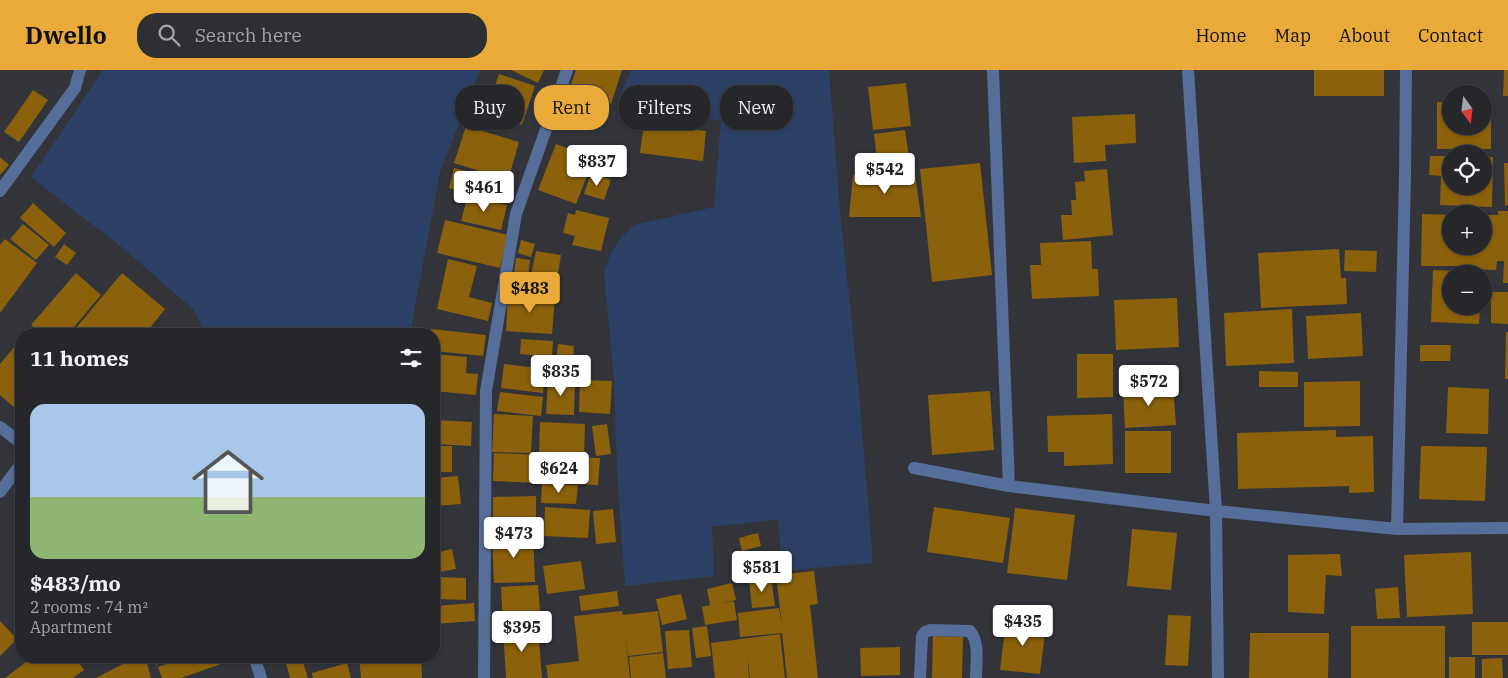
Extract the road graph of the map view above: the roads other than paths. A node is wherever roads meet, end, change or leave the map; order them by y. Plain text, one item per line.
1 (80, 70) edge
2 (567, 70) edge
3 (993, 70) edge
4 (1188, 70) edge
5 (1406, 70) edge
6 (0, 191) edge
7 (0, 427) edge
8 (15, 438) edge
9 (914, 468) dead end
10 (15, 472) edge
11 (1009, 486) junction
12 (0, 492) edge
13 (1216, 511) junction
14 (1508, 528) edge
15 (1397, 529) junction
16 (256, 663) edge
17 (261, 678) edge
18 (484, 678) edge
19 (920, 678) edge
20 (976, 678) edge
21 (1218, 678) edge

1 - 6 street
2 - 18 street
3 - 11 street
4 - 13 street
5 - 15 street
7 - 8 street
9 - 11 street
10 - 12 street
11 - 13 street
13 - 15 street
13 - 21 street
14 - 15 street
16 - 17 street
19 - 20 street

